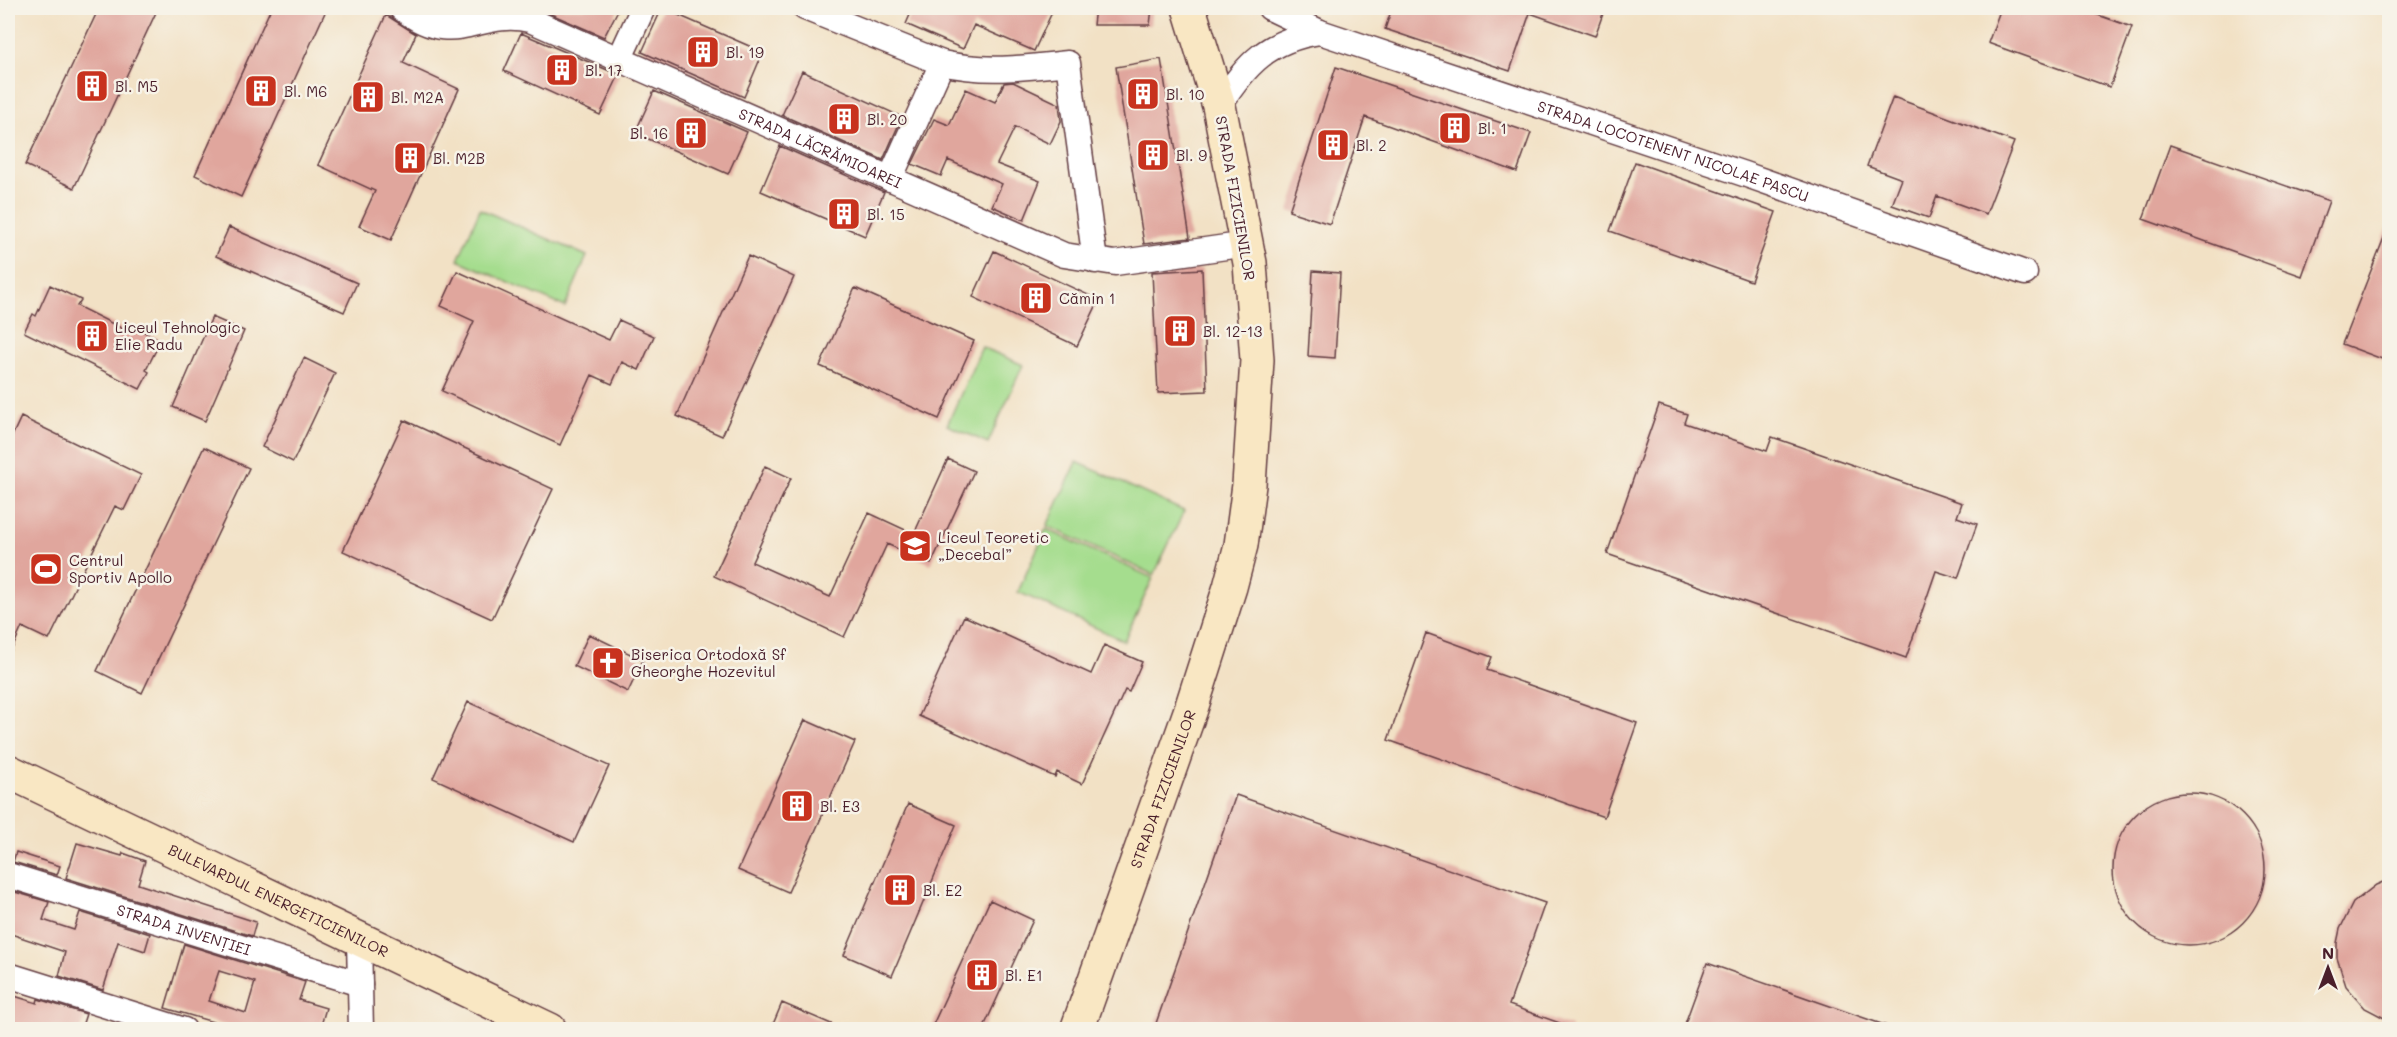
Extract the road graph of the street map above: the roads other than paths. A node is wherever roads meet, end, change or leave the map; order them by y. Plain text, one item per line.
1 (402, 8) edge
2 (643, 8) edge
3 (805, 8) edge
4 (1188, 8) edge
5 (1270, 8) edge
6 (1320, 32) junction
7 (619, 60) junction
8 (942, 63) junction
9 (1219, 106) junction
10 (890, 179) junction
11 (1247, 244) junction
12 (1105, 262) junction
13 (2025, 273) dead end
14 (8, 771) edge
15 (8, 875) edge
16 (360, 940) junction
17 (8, 975) edge
18 (360, 984) junction
19 (184, 1029) edge
20 (362, 1029) edge
21 (550, 1029) edge
22 (1077, 1029) edge

1 - 7 street, STRADA LĂCRĂMIOAREI
2 - 7 street
3 - 8 street
4 - 9 street, STRADA FIZICIENILOR
5 - 6 street, STRADA LOCOTENENT NICOLAE PASCU
6 - 9 street
6 - 13 street, STRADA LOCOTENENT NICOLAE PASCU
7 - 10 street, STRADA LĂCRĂMIOAREI
8 - 10 street
8 - 12 street
9 - 11 street, STRADA FIZICIENILOR
10 - 12 street, STRADA LĂCRĂMIOAREI
11 - 12 street, STRADA LĂCRĂMIOAREI
11 - 22 street, STRADA FIZICIENILOR
14 - 16 street, BULEVARDUL ENERGETICIENILOR
15 - 18 street, STRADA INVENȚIEI
16 - 18 street
16 - 21 street, BULEVARDUL ENERGETICIENILOR
17 - 19 street
18 - 20 street

